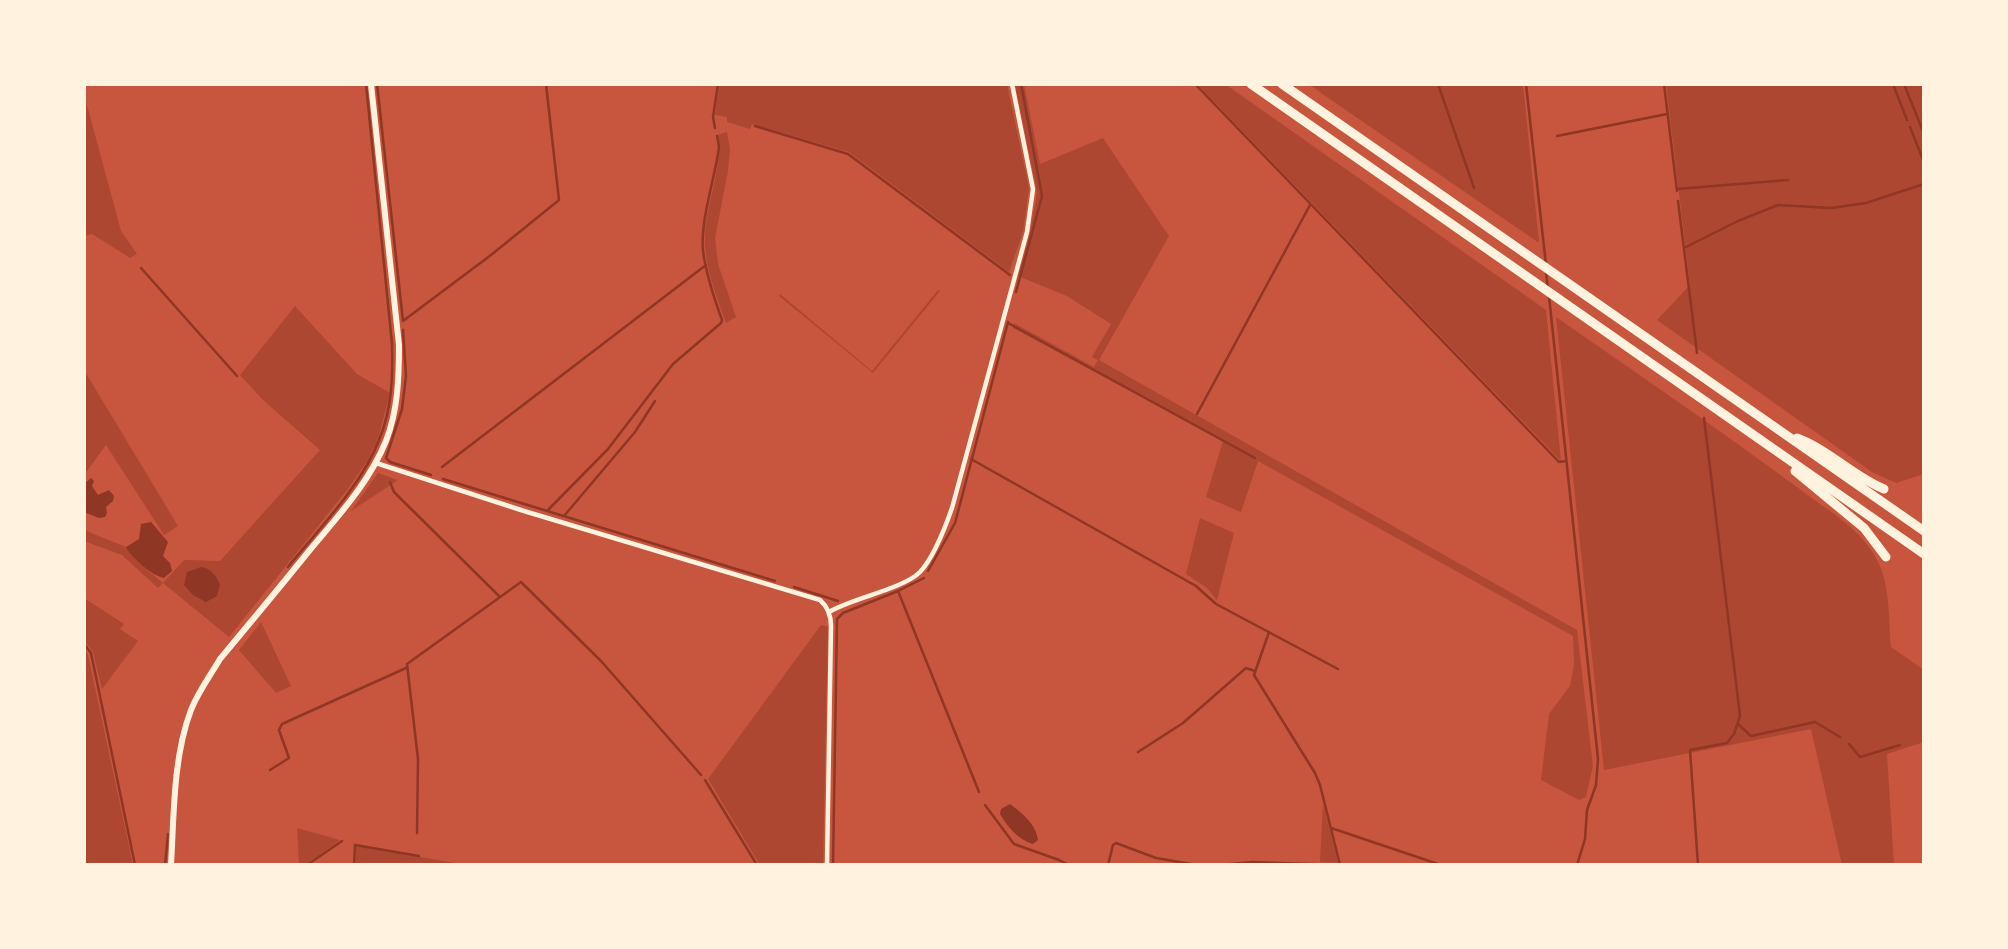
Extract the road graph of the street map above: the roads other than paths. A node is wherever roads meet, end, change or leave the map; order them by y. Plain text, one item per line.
1 (371, 84) edge
2 (1012, 84) edge
3 (1251, 84) edge
4 (1282, 84) edge
5 (1779, 430) junction
6 (1769, 446) junction
7 (376, 463) junction
8 (1884, 489) dead end
9 (1924, 531) edge
10 (1924, 554) edge
11 (1886, 556) dead end
12 (829, 612) junction
13 (171, 865) edge
14 (827, 865) edge

1 - 7 street
2 - 12 street
3 - 6 highway
4 - 5 highway
5 - 8 highway
5 - 9 highway
6 - 10 highway
6 - 11 highway
7 - 12 street
7 - 13 street
12 - 14 street

